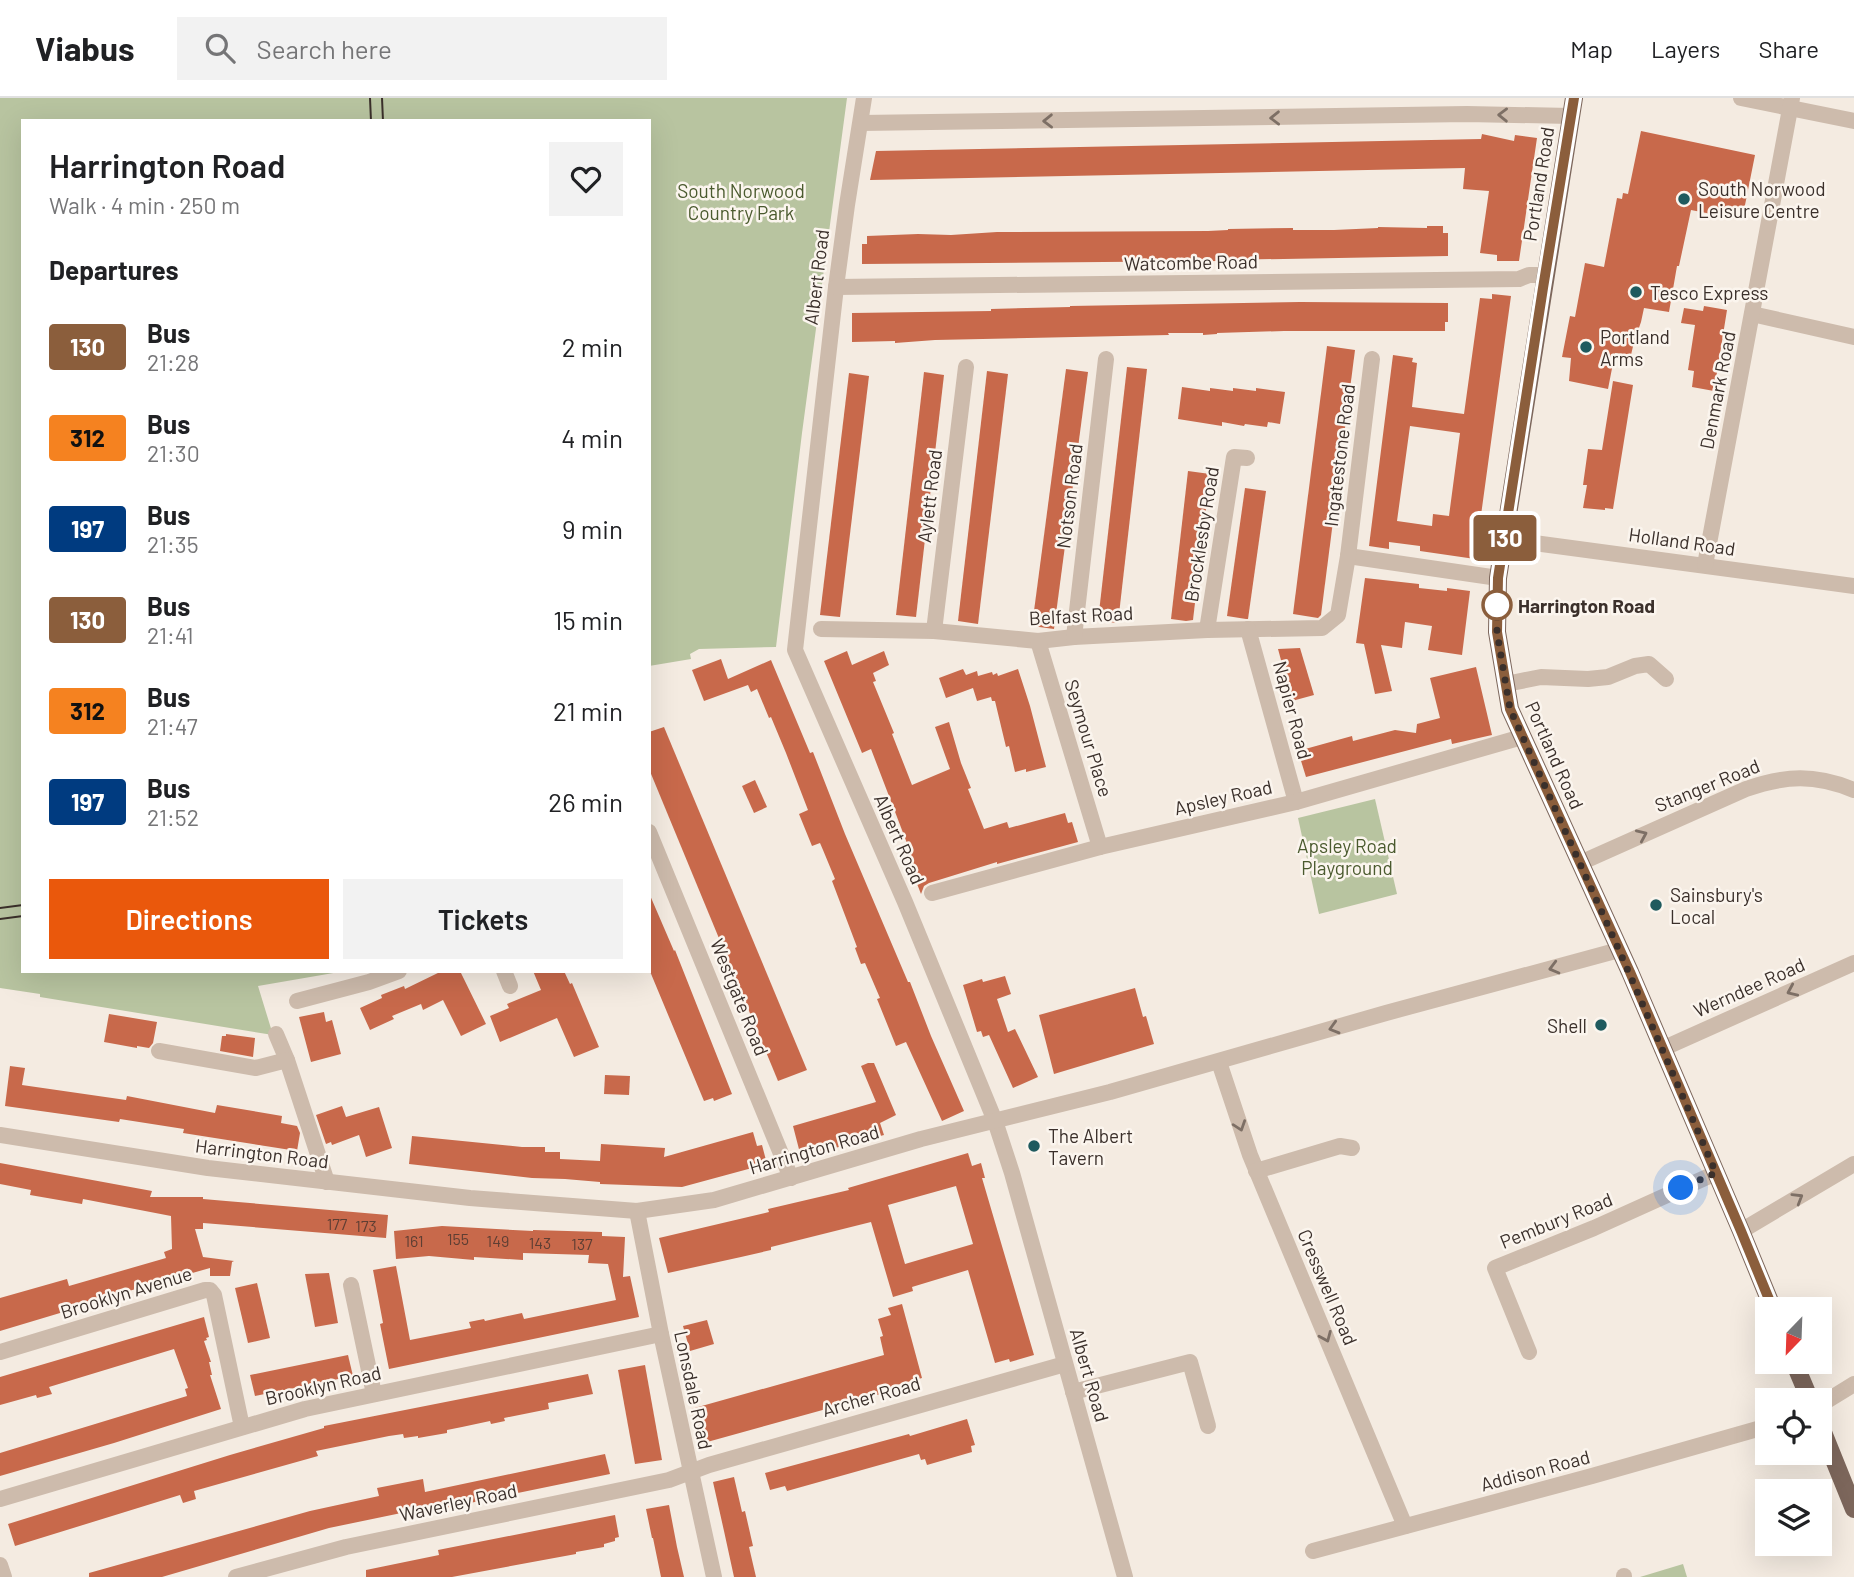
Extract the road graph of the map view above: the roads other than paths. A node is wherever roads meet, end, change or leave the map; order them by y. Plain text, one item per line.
1 (864, 98) edge
2 (1741, 98) edge
3 (1791, 103) edge
4 (1572, 107) edge
5 (1854, 121) edge
6 (861, 123) junction
7 (1545, 275) junction
8 (836, 287) junction
9 (1752, 314) junction
10 (1854, 337) edge
11 (1106, 359) dead end
12 (1372, 359) dead end
13 (967, 367) dead end
14 (1247, 458) dead end
15 (1505, 539) junction
16 (1348, 556) junction
17 (1706, 565) junction
18 (1498, 578) junction
19 (1854, 586) edge
20 (1338, 615) joint
21 (821, 629) dead end
22 (1248, 629) junction
23 (1207, 630) junction
24 (934, 631) junction
25 (1074, 637) junction
26 (1038, 641) junction
27 (1666, 679) dead end
28 (1506, 684) junction
29 (1522, 737) junction
30 (1854, 790) edge
31 (1296, 802) junction
32 (651, 837) edge
33 (1100, 847) junction
34 (1580, 863) junction
35 (932, 893) dead end
36 (1619, 950) junction
37 (1854, 963) edge
38 (394, 973) edge
39 (297, 1001) dead end
40 (276, 1034) dead end
41 (1662, 1049) junction
42 (159, 1051) dead end
43 (287, 1060) junction
44 (1219, 1062) junction
45 (995, 1121) junction
46 (0, 1135) edge
47 (1352, 1148) dead end
48 (1854, 1164) edge
49 (1256, 1171) junction
50 (1716, 1173) junction
51 (791, 1178) junction
52 (327, 1182) junction
53 (637, 1211) junction
54 (1741, 1231) junction
55 (351, 1285) dead end
56 (1768, 1297) edge
57 (661, 1334) junction
58 (0, 1352) edge
59 (1529, 1352) dead end
60 (1065, 1363) junction
61 (1854, 1384) edge
62 (1073, 1392) junction
63 (374, 1394) junction
64 (1832, 1398) edge
65 (1208, 1426) dead end
66 (242, 1427) junction
67 (1755, 1430) edge
68 (1832, 1455) edge
69 (690, 1472) junction
70 (0, 1499) edge
71 (1854, 1509) edge
72 (1405, 1526) junction
73 (1313, 1550) dead end
74 (0, 1564) edge
75 (4, 1577) edge
76 (236, 1577) edge
77 (714, 1577) edge
78 (1125, 1577) edge

1 - 6 street, Albert Road
2 - 3 street
3 - 5 street
3 - 9 street, Denmark Road
4 -> 6 street
4 - 7 main road, Portland Road
6 - 8 street, Albert Road
7 - 8 street, Watcombe Road
7 - 15 main road, Portland Road
8 - 45 street, Albert Road
9 - 10 street
9 - 17 street, Denmark Road
11 - 25 street, Notson Road
12 - 16 street, Ingatestone Road
13 - 24 street, Aylett Road
14 - 23 street, Brocklesby Road
15 - 17 street, Holland Road
15 - 18 main road, Portland Road
16 - 18 street, Ingatestone Road
16 - 20 street, Ingatestone Road
17 - 19 street, Holland Road
18 - 28 main road, Portland Road
20 - 22 street, Belfast Road
21 - 24 street, Belfast Road
22 - 23 street, Belfast Road
22 - 31 street, Napier Road
23 - 25 street, Belfast Road
24 - 26 street, Belfast Road
25 - 26 street, Belfast Road
26 - 33 street, Seymour Place
27 - 28 street
28 - 29 main road, Portland Road
29 - 31 street, Apsley Road
29 - 34 main road, Portland Road
34 -> 30 street, Stanger Road
31 - 33 street, Apsley Road
32 - 51 street, Westgate Road
33 - 35 street, Apsley Road
34 - 36 main road, Portland Road
36 - 41 main road, Portland Road
36 -> 44 street, Harrington Road
37 -> 41 street, Werndee Road
38 - 39 street
40 - 43 street
41 - 50 main road, Portland Road
42 - 43 street
43 - 52 street
44 - 45 street, Harrington Road
44 -> 49 street, Cresswell Road
45 - 51 street, Harrington Road
45 - 60 street, Albert Road
46 - 52 street, Harrington Road
47 - 49 street
54 -> 48 street
49 -> 72 street, Cresswell Road
50 - 54 main road, Portland Road
50 - 59 street, Pembury Road
51 - 53 street, Harrington Road
52 - 53 street, Harrington Road
53 - 57 street, Lonsdale Road
54 - 56 main road, Portland Road
55 - 63 street
57 - 63 street, Brooklyn Road
57 - 69 street, Lonsdale Road
58 - 66 street, Brooklyn Avenue
60 - 62 street, Albert Road
60 - 69 street, Archer Road
61 - 64 street
62 - 65 street
62 - 78 street, Albert Road
63 - 66 street, Brooklyn Road
66 - 70 street, Brooklyn Road
67 - 72 street, Addison Road
68 - 71 main road
69 - 76 street, Waverley Road
69 - 77 street, Lonsdale Road
72 - 73 street, Addison Road
74 - 75 street

